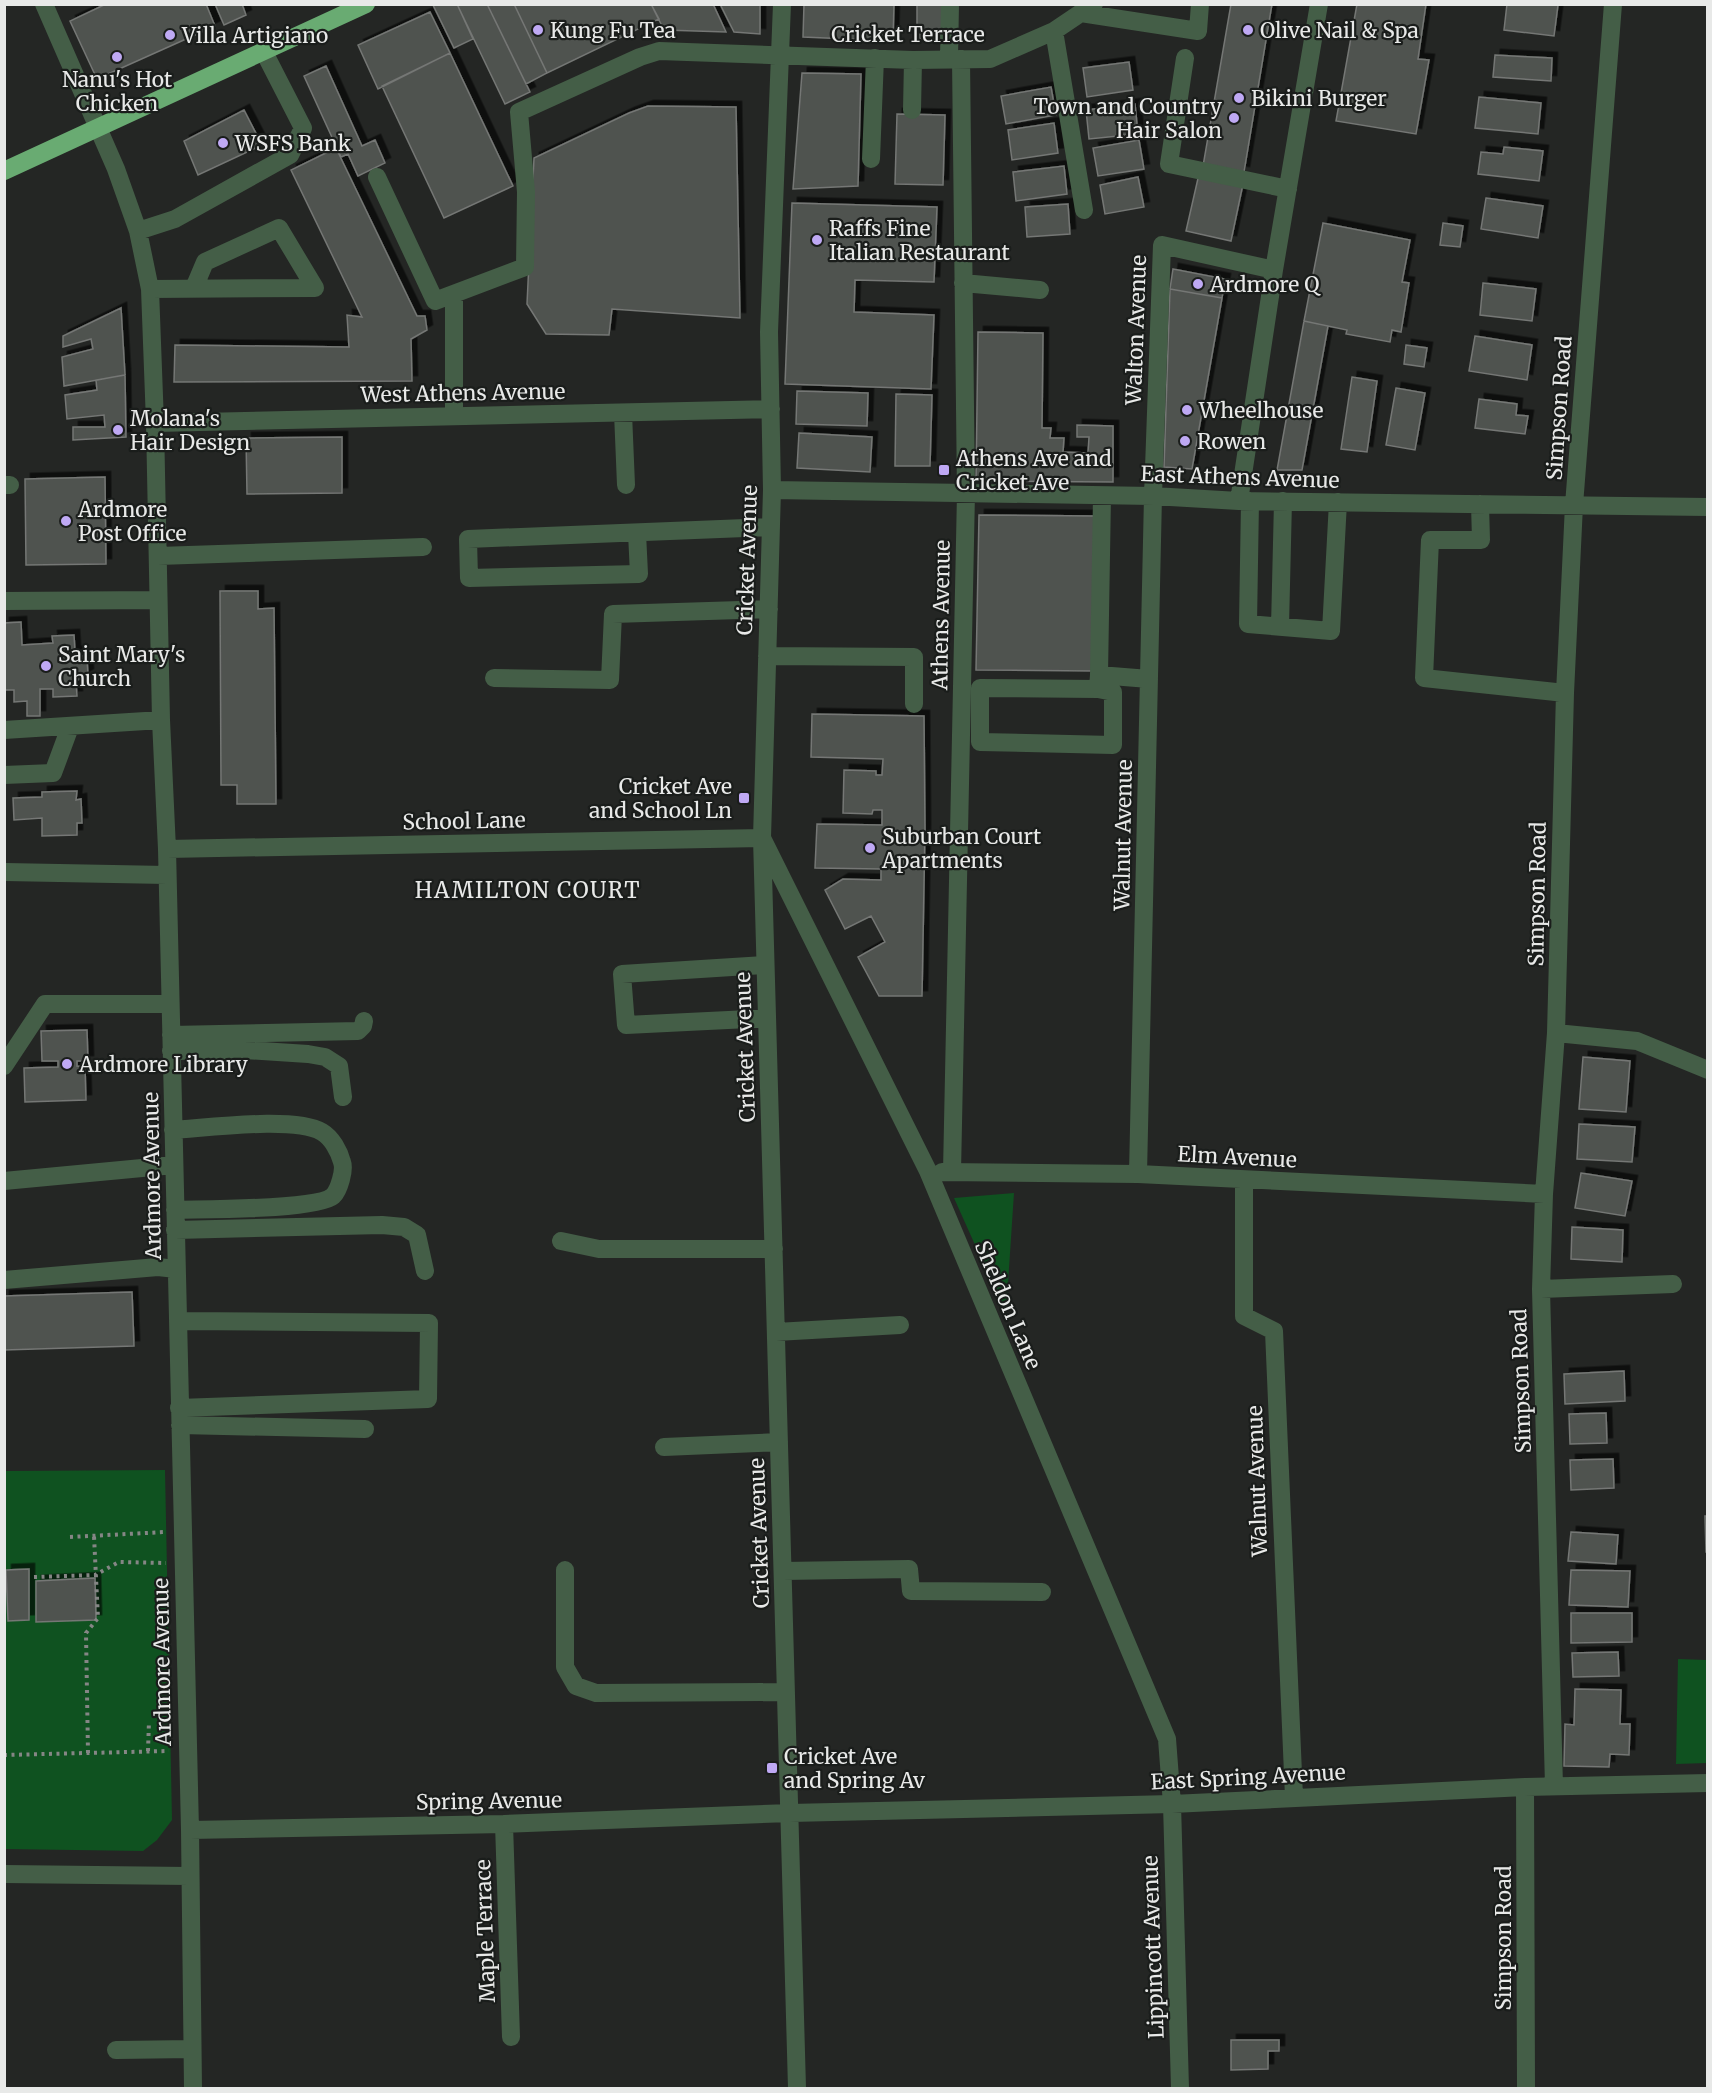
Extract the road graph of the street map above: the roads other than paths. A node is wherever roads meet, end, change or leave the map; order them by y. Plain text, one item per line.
1 (44, 4) edge
2 (366, 4) edge
3 (782, 4) edge
4 (950, 4) edge
5 (1200, 4) edge
6 (1319, 4) edge
7 (1613, 4) edge
8 (1146, 6) edge
9 (1087, 9) edge
10 (1156, 24) junction
11 (1054, 31) junction
12 (264, 52) junction
13 (780, 56) junction
14 (875, 58) junction
15 (1185, 58) dead end
16 (955, 59) junction
17 (913, 60) junction
18 (912, 110) dead end
19 (97, 129) junction
20 (871, 159) dead end
21 (4, 171) edge
22 (377, 177) dead end
23 (1288, 189) junction
24 (1084, 210) dead end
25 (138, 231) junction
26 (1274, 270) junction
27 (963, 283) junction
28 (194, 288) junction
29 (150, 289) junction
30 (1040, 290) dead end
31 (454, 296) junction
32 (771, 409) junction
33 (623, 412) junction
34 (454, 416) junction
35 (155, 423) junction
36 (626, 485) dead end
37 (772, 490) junction
38 (966, 493) junction
39 (1102, 496) junction
40 (1154, 496) junction
41 (1245, 501) junction
42 (1283, 501) junction
43 (1338, 502) junction
44 (1480, 504) junction
45 (1574, 505) junction
46 (1707, 507) edge
47 (771, 527) junction
48 (638, 533) junction
49 (423, 547) dead end
50 (158, 556) junction
51 (158, 600) junction
52 (4, 601) edge
53 (769, 609) junction
54 (1280, 627) junction
55 (767, 656) junction
56 (494, 678) dead end
57 (1149, 679) junction
58 (1098, 682) junction
59 (1564, 693) junction
60 (914, 704) dead end
61 (161, 720) junction
62 (70, 727) junction
63 (4, 730) edge
64 (4, 775) edge
65 (762, 838) junction
66 (167, 849) junction
67 (5, 872) edge
68 (167, 875) junction
69 (765, 965) junction
70 (170, 1004) junction
71 (767, 1018) junction
72 (364, 1021) dead end
73 (1556, 1033) junction
74 (171, 1043) junction
75 (4, 1066) edge
76 (1707, 1070) edge
77 (343, 1097) dead end
78 (173, 1130) junction
79 (174, 1165) junction
80 (928, 1171) junction
81 (952, 1172) junction
82 (1138, 1174) junction
83 (1244, 1180) junction
84 (4, 1181) edge
85 (1544, 1194) junction
86 (175, 1210) junction
87 (176, 1230) junction
88 (561, 1241) dead end
89 (774, 1249) junction
90 (176, 1269) junction
91 (426, 1271) dead end
92 (4, 1280) edge
93 (1673, 1284) dead end
94 (1541, 1289) junction
95 (177, 1321) junction
96 (900, 1325) dead end
97 (776, 1332) junction
98 (180, 1416) junction
99 (365, 1428) dead end
100 (779, 1442) junction
101 (664, 1447) dead end
102 (565, 1570) dead end
103 (783, 1571) junction
104 (1042, 1592) dead end
105 (786, 1692) junction
106 (1707, 1783) edge
107 (1554, 1786) junction
108 (1525, 1787) junction
109 (1294, 1797) junction
110 (1172, 1804) junction
111 (790, 1813) junction
112 (504, 1824) junction
113 (190, 1830) junction
114 (4, 1874) edge
115 (189, 1876) junction
116 (511, 2037) dead end
117 (192, 2049) junction
118 (116, 2050) dead end
119 (193, 2088) edge
120 (797, 2088) edge
121 (1180, 2088) edge
122 (1527, 2088) edge

1 - 19 street, Ardmore Avenue
2 - 12 highway
3 - 13 street, Cricket Avenue
4 - 16 street, Athens Avenue
5 - 10 street
6 - 23 street
7 - 45 street, Simpson Road
8 - 10 street
9 - 10 street
9 - 11 street, Cricket Terrace
11 - 16 street, Cricket Terrace
11 - 24 street
12 - 19 highway
12 - 25 street
13 - 14 street, Cricket Terrace
13 - 31 street, Cricket Terrace
13 - 32 street, Cricket Avenue
14 - 17 street, Cricket Terrace
14 - 20 street
15 - 23 street
16 - 17 street, Cricket Terrace
16 - 27 street, Athens Avenue
17 - 18 street
19 - 21 highway
19 - 25 street, Ardmore Avenue
22 - 31 street
23 - 26 street
25 - 29 street, Ardmore Avenue
26 - 40 street, Walton Avenue
26 - 41 street
27 - 30 street
27 - 38 street, Athens Avenue
28 - 28 street
28 - 29 street
29 - 35 street, Ardmore Avenue
31 - 34 street
32 - 33 street, West Athens Avenue
32 - 37 street, Cricket Avenue
33 - 34 street, West Athens Avenue
33 - 36 street
34 - 35 street, West Athens Avenue
35 - 50 street, Ardmore Avenue
37 - 38 street, East Athens Avenue
37 - 47 street, Cricket Avenue
38 - 39 street, East Athens Avenue
38 - 81 street, Athens Avenue
39 - 40 street, East Athens Avenue
39 - 58 street
40 - 41 street, East Athens Avenue
40 - 57 street, Walnut Avenue
41 - 42 street, East Athens Avenue
41 - 54 street
42 - 43 street, East Athens Avenue
42 - 54 street
43 - 44 street, East Athens Avenue
43 - 54 street
44 - 45 street, East Athens Avenue
44 - 59 street
45 - 46 street, East Athens Avenue
45 - 59 street, Simpson Road
47 - 48 street
47 - 53 street, Cricket Avenue
48 - 48 street
49 - 50 street
50 - 51 street, Ardmore Avenue
51 - 52 street
51 - 61 street, Ardmore Avenue
53 - 55 street, Cricket Avenue
53 - 56 street
55 - 60 street
55 - 65 street, Cricket Avenue
57 - 58 street
57 - 82 street, Walnut Avenue
58 - 58 street
59 - 73 street, Simpson Road
61 - 62 street
61 - 66 street, Ardmore Avenue
62 - 63 street
62 - 64 street
65 - 66 street, School Lane
65 - 69 street, Cricket Avenue
65 - 80 street, Sheldon Lane
66 - 68 street, Ardmore Avenue
67 - 68 street
68 - 70 street, Ardmore Avenue
69 - 71 street, Cricket Avenue
69 - 71 street
70 - 74 street, Ardmore Avenue
70 - 75 street
71 - 89 street, Cricket Avenue
72 - 74 street
73 - 76 street
73 - 85 street, Simpson Road
74 - 77 street
74 - 78 street, Ardmore Avenue
78 - 79 street, Ardmore Avenue
78 - 86 street
79 - 84 street
79 - 86 street, Ardmore Avenue
80 - 81 street, Elm Avenue
80 - 110 street, Sheldon Lane
81 - 82 street, Elm Avenue
82 - 83 street, Elm Avenue
83 - 85 street, Elm Avenue
83 - 109 street, Walnut Avenue
85 - 94 street, Simpson Road
86 - 87 street, Ardmore Avenue
87 - 90 street, Ardmore Avenue
87 - 91 street
88 - 89 street
89 - 97 street, Cricket Avenue
90 - 92 street
90 - 95 street, Ardmore Avenue
93 - 94 street
94 - 107 street, Simpson Road
95 - 98 street, Ardmore Avenue
95 - 98 street
96 - 97 street
97 - 100 street, Cricket Avenue
98 - 99 street
98 - 113 street, Ardmore Avenue
100 - 101 street
100 - 103 street, Cricket Avenue
102 - 105 street
103 - 104 street
103 - 105 street, Cricket Avenue
105 - 111 street, Cricket Avenue
106 - 107 street, East Spring Avenue
107 - 108 street, East Spring Avenue
108 - 109 street, East Spring Avenue
108 - 122 street, Simpson Road
109 - 110 street, East Spring Avenue
110 - 111 street, East Spring Avenue
110 - 121 street, Lippincott Avenue
111 - 112 street, Spring Avenue
111 - 120 street, Cricket Avenue
112 - 113 street, Spring Avenue
112 - 116 street, Maple Terrace
113 - 115 street, Ardmore Avenue
114 - 115 street
115 - 117 street, Ardmore Avenue
117 - 118 street
117 - 119 street, Ardmore Avenue

